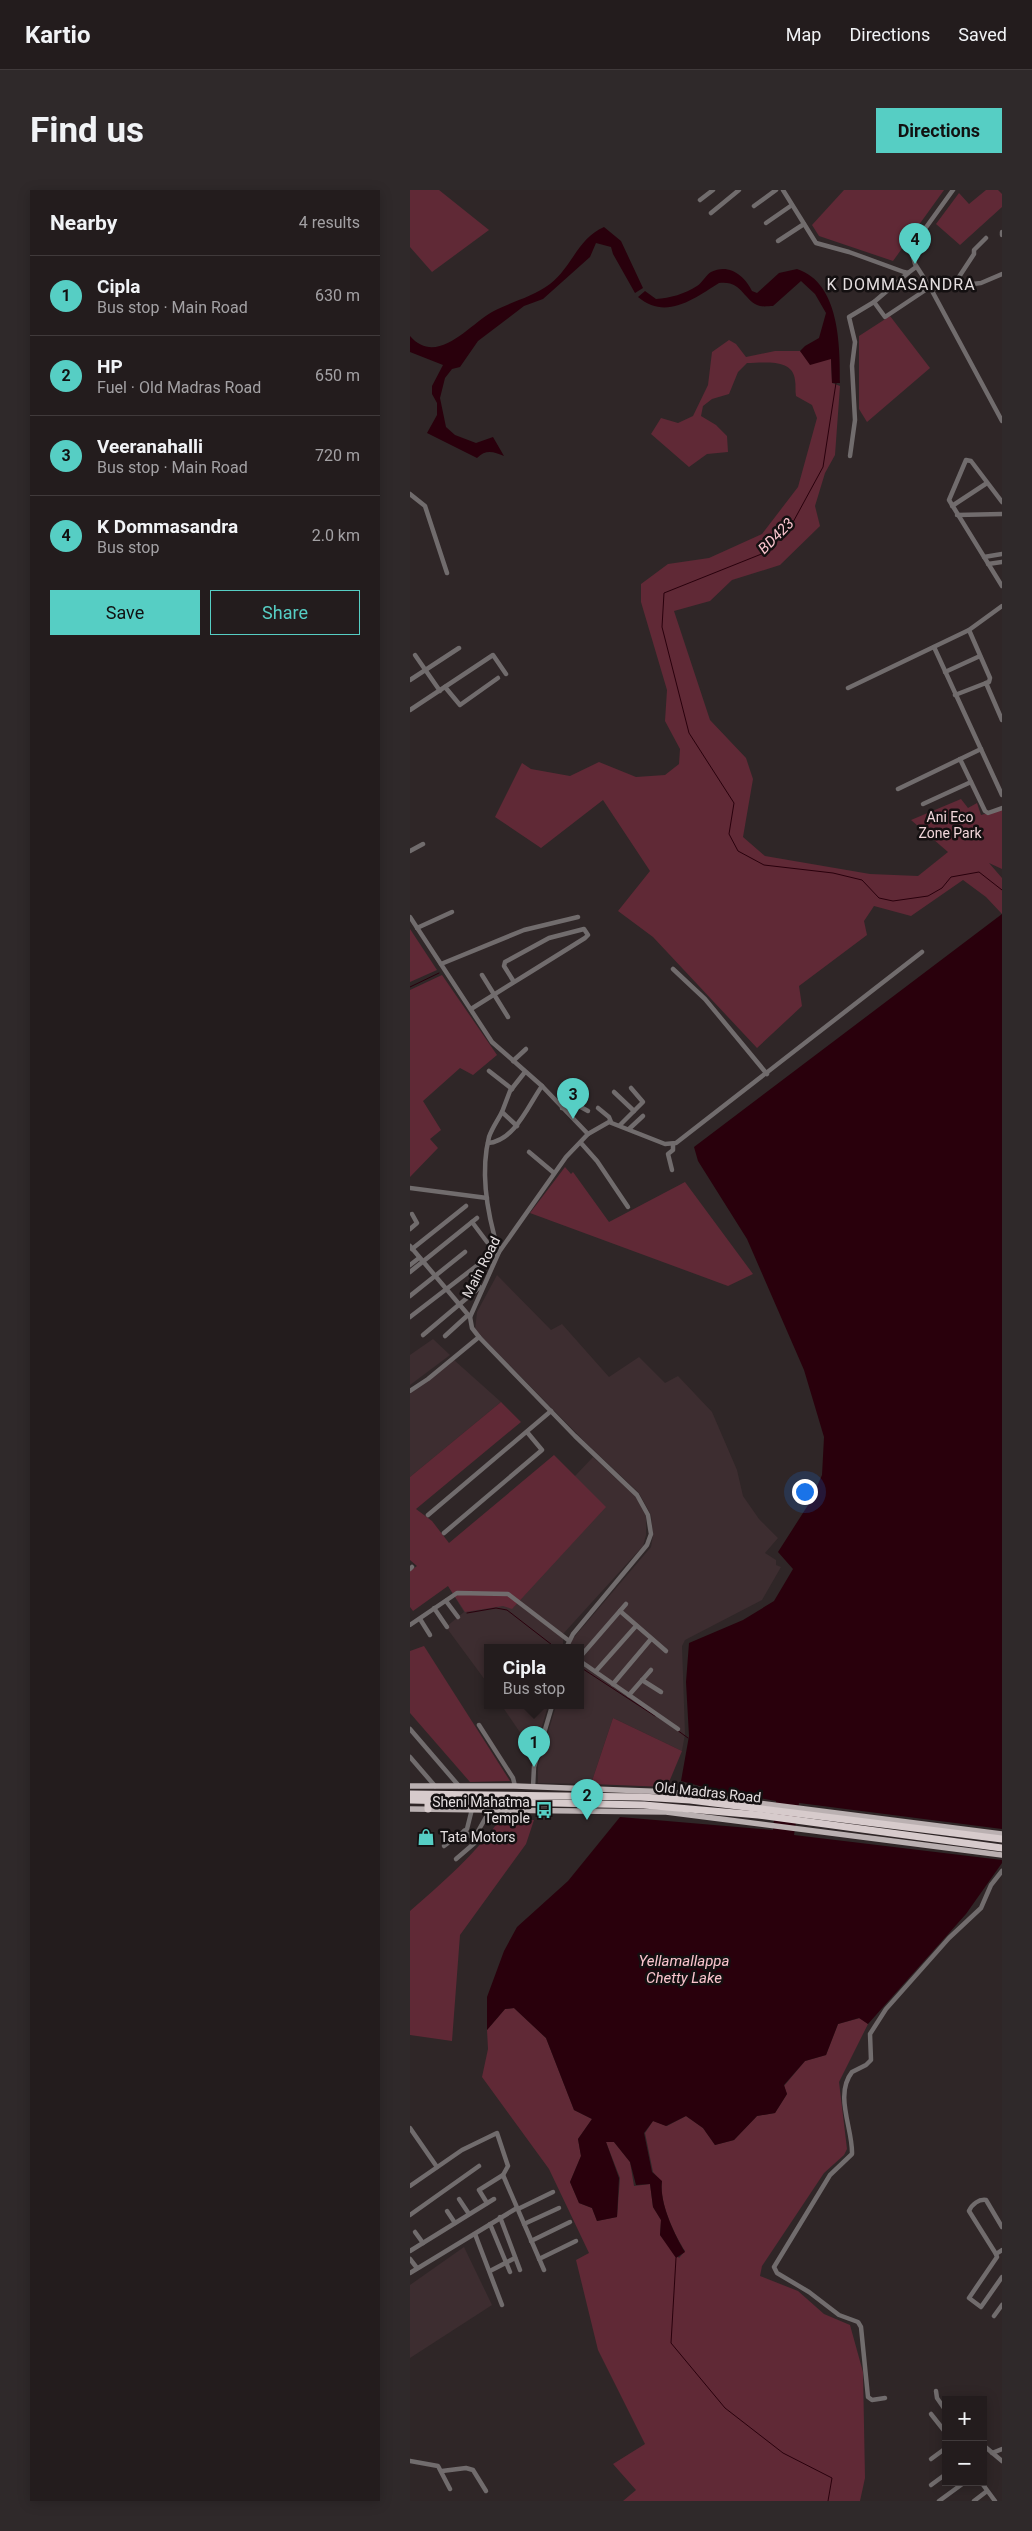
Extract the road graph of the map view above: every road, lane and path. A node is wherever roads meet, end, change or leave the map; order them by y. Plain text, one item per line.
1 (713, 190) edge
2 (739, 190) edge
3 (776, 190) edge
4 (783, 190) edge
5 (953, 190) edge
6 (732, 192) edge
7 (700, 200) dead end
8 (792, 204) junction
9 (754, 206) dead end
10 (711, 213) dead end
11 (766, 223) dead end
12 (804, 224) junction
13 (986, 238) dead end
14 (778, 241) dead end
15 (916, 267) junction
16 (908, 273) junction
17 (1002, 274) edge
18 (953, 286) junction
19 (931, 288) junction
20 (874, 302) junction
21 (1002, 421) edge
22 (850, 456) dead end
23 (988, 483) junction
24 (410, 494) edge
25 (1002, 502) edge
26 (952, 506) junction
27 (1002, 514) edge
28 (958, 515) junction
29 (1002, 554) edge
30 (984, 557) junction
31 (1002, 562) edge
32 (988, 564) junction
33 (447, 574) dead end
34 (1002, 586) edge
35 (1002, 606) edge
36 (969, 630) junction
37 (934, 647) junction
38 (459, 648) dead end
39 (415, 655) dead end
40 (980, 656) junction
41 (426, 670) junction
42 (945, 672) junction
43 (506, 674) dead end
44 (498, 678) dead end
45 (410, 680) edge
46 (986, 683) junction
47 (445, 687) junction
48 (848, 688) dead end
49 (440, 691) junction
50 (955, 695) junction
51 (410, 710) edge
52 (1002, 720) edge
53 (981, 749) junction
54 (960, 759) junction
55 (972, 782) junction
56 (898, 789) dead end
57 (1002, 795) edge
58 (923, 804) dead end
59 (1002, 808) edge
60 (423, 844) dead end
61 (410, 851) edge
62 (452, 912) dead end
63 (410, 917) edge
64 (578, 917) dead end
65 (417, 928) junction
66 (922, 952) dead end
67 (441, 964) junction
68 (674, 969) dead end
69 (482, 975) dead end
70 (514, 982) junction
71 (494, 994) junction
72 (471, 1009) junction
73 (508, 1016) dead end
74 (526, 1048) dead end
75 (513, 1061) junction
76 (489, 1071) dead end
77 (525, 1072) junction
78 (767, 1074) junction
79 (542, 1086) junction
80 (631, 1088) dead end
81 (512, 1089) junction
82 (614, 1092) dead end
83 (562, 1108) junction
84 (598, 1108) dead end
85 (634, 1110) junction
86 (588, 1111) dead end
87 (502, 1112) junction
88 (643, 1116) dead end
89 (611, 1122) junction
90 (620, 1125) junction
91 (517, 1126) junction
92 (629, 1129) junction
93 (588, 1134) junction
94 (488, 1142) junction
95 (581, 1143) junction
96 (673, 1144) junction
97 (529, 1152) dead end
98 (672, 1170) dead end
99 (554, 1173) junction
100 (410, 1188) edge
101 (487, 1198) junction
102 (466, 1206) dead end
103 (628, 1207) dead end
104 (412, 1214) dead end
105 (477, 1218) dead end
106 (472, 1222) junction
107 (410, 1229) edge
108 (487, 1242) dead end
109 (411, 1248) edge
110 (465, 1252) dead end
111 (499, 1252) junction
112 (421, 1260) junction
113 (479, 1264) dead end
114 (410, 1265) edge
115 (410, 1272) edge
116 (435, 1277) junction
117 (482, 1287) junction
118 (447, 1291) junction
119 (410, 1296) edge
120 (459, 1305) junction
121 (469, 1316) junction
122 (410, 1317) edge
123 (423, 1335) dead end
124 (445, 1336) dead end
125 (479, 1337) junction
126 (410, 1391) edge
127 (551, 1411) junction
128 (527, 1432) junction
129 (428, 1515) dead end
130 (444, 1533) dead end
131 (446, 1601) junction
132 (626, 1604) dead end
133 (434, 1608) junction
134 (620, 1611) junction
135 (458, 1617) dead end
136 (420, 1619) junction
137 (410, 1625) edge
138 (636, 1626) junction
139 (447, 1627) dead end
140 (430, 1635) dead end
141 (651, 1638) junction
142 (568, 1640) junction
143 (567, 1644) edge
144 (666, 1651) dead end
145 (584, 1654) edge
146 (584, 1662) edge
147 (651, 1670) dead end
148 (596, 1671) junction
149 (642, 1680) junction
150 (613, 1684) junction
151 (661, 1692) dead end
152 (629, 1695) junction
153 (551, 1709) edge
154 (479, 1725) dead end
155 (410, 1729) edge
156 (678, 1729) dead end
157 (410, 1757) edge
158 (410, 1786) edge
159 (435, 1786) junction
160 (459, 1786) junction
161 (515, 1786) junction
162 (533, 1787) junction
163 (410, 1794) edge
164 (410, 1800) edge
165 (428, 1805) junction
166 (410, 1809) edge
167 (472, 1809) junction
168 (490, 1810) junction
169 (772, 1814) junction
170 (800, 1818) junction
171 (464, 1831) junction
172 (477, 1833) dead end
173 (982, 1834) junction
174 (1002, 1834) edge
175 (1002, 1840) edge
176 (444, 1846) dead end
177 (1002, 1848) edge
178 (1002, 1854) edge
179 (456, 1859) dead end
180 (1002, 1871) edge
181 (410, 2128) edge
182 (480, 2166) dead end
183 (437, 2167) junction
184 (503, 2175) junction
185 (410, 2186) edge
186 (553, 2192) dead end
187 (459, 2199) dead end
188 (494, 2199) dead end
189 (487, 2203) junction
190 (518, 2208) junction
191 (559, 2208) dead end
192 (447, 2211) dead end
193 (470, 2214) junction
194 (410, 2215) edge
195 (500, 2217) junction
196 (570, 2222) dead end
197 (455, 2223) junction
198 (490, 2224) junction
199 (524, 2224) junction
200 (1002, 2227) edge
201 (415, 2232) dead end
202 (475, 2234) junction
203 (531, 2241) junction
204 (576, 2241) dead end
205 (423, 2243) junction
206 (410, 2250) edge
207 (1002, 2250) edge
208 (996, 2254) junction
209 (516, 2258) junction
210 (410, 2259) edge
211 (539, 2259) junction
212 (505, 2262) junction
213 (417, 2268) junction
214 (520, 2270) dead end
215 (544, 2270) dead end
216 (490, 2271) junction
217 (510, 2272) dead end
218 (410, 2273) edge
219 (1002, 2277) edge
220 (502, 2305) dead end
221 (1002, 2305) edge
222 (994, 2316) dead end
223 (936, 2391) dead end
224 (885, 2398) dead end
225 (942, 2404) edge
226 (931, 2414) dead end
227 (942, 2428) edge
228 (1002, 2448) edge
229 (987, 2449) edge
230 (942, 2451) edge
231 (992, 2453) junction
232 (931, 2459) dead end
233 (410, 2461) edge
234 (1002, 2461) edge
235 (442, 2471) junction
236 (942, 2477) edge
237 (931, 2485) dead end
238 (960, 2486) edge
239 (984, 2486) edge
240 (450, 2489) dead end
241 (486, 2491) dead end
242 (987, 2491) junction
243 (939, 2501) edge
244 (974, 2501) edge
245 (995, 2501) edge

1 - 7 street
2 - 6 street
3 - 9 street
4 - 8 street
5 - 15 street
6 - 10 street
8 - 11 street
8 - 12 street
12 - 14 street
12 - 16 street
13 - 18 street
15 - 16 street
15 - 19 street
16 - 20 street
17 - 18 street
18 - 19 street
19 - 20 street
19 - 21 street
20 - 22 street
23 - 25 street
23 - 26 street
23 - 26 street
24 - 33 street
26 - 28 street
27 - 28 street
28 - 30 street
29 - 30 street
30 - 32 street
31 - 32 street
32 - 34 street
35 - 36 street
36 - 37 street
36 - 40 street
37 - 42 street
37 - 48 street
38 - 41 street
39 - 41 street
40 - 42 street
40 - 46 street
41 - 45 street
41 - 49 street
42 - 50 street
43 - 47 street
44 - 47 street
46 - 50 street
46 - 52 street
47 - 49 street
49 - 51 street
50 - 53 street
53 - 54 street
53 - 57 street
54 - 55 street
54 - 56 street
55 - 58 street
55 - 59 street
60 - 61 street
62 - 65 street
63 - 65 street
64 - 67 street
65 - 67 street
66 - 78 street
67 - 72 street
68 - 78 street
69 - 71 street
70 - 70 street
70 - 71 street
71 - 72 street
71 - 73 street
72 - 75 street
74 - 75 street
75 - 77 street
76 - 81 street
77 - 79 street
77 - 81 street
78 - 96 street
79 - 83 street
79 - 91 street
80 - 85 street
81 - 87 street
82 - 85 street
83 - 86 street
83 - 93 street
84 - 89 street
85 - 90 street
87 - 91 street
87 - 94 street
88 - 92 street
89 - 90 street
89 - 93 street
90 - 92 street
91 - 94 street
92 - 96 street
93 - 95 street, Main Road
94 - 101 street
95 - 99 street, Main Road
95 - 103 street
96 - 98 street
97 - 99 street
99 - 111 street, Main Road
100 - 101 street
101 - 111 street
102 - 109 street
104 - 107 street
105 - 106 street
106 - 108 street
106 - 112 street
109 - 112 street
110 - 116 street
111 - 117 street, Main Road
112 - 114 street
112 - 115 street
112 - 116 street
113 - 118 street
116 - 118 street
116 - 119 street
117 - 120 street
117 - 121 street, Main Road
118 - 120 street
118 - 122 street
120 - 121 street
120 - 123 street
121 - 124 street
121 - 125 street, Main Road
125 - 126 street
125 - 127 street, Main Road
127 - 128 street
127 - 142 street, Main Road
128 - 129 street
128 - 130 street
131 - 133 street
131 - 135 street
131 - 142 street
132 - 134 street
133 - 136 street
133 - 139 street
134 - 138 street
134 - 145 street
136 - 137 street
136 - 140 street
138 - 141 street
138 - 148 street
141 - 144 street
141 - 150 street
142 - 143 street, Main Road
146 - 148 street
147 - 149 street
148 - 150 street
149 - 151 street
149 - 152 street
150 - 152 street
152 - 156 street
153 - 162 street
154 - 161 street
155 - 160 street
157 - 159 street
158 - 159 main road
159 - 160 main road
160 - 161 main road
161 - 162 main road
162 - 169 main road
163 - 169 highway, Old Madras Road
164 - 165 highway, Old Madras Road
165 - 166 main road
165 - 167 main road
165 - 169 highway, Old Madras Road
167 - 168 main road
167 - 171 street
168 - 169 main road
168 - 172 street
169 - 170 highway, Old Madras Road
169 - 170 main road
170 - 173 highway, Old Madras Road
170 - 177 highway, Old Madras Road
170 - 178 main road
171 - 176 street
171 - 179 street
173 - 174 main road
173 - 175 highway, Old Madras Road
180 - 224 street
181 - 183 street
182 - 194 street
183 - 184 street
183 - 185 street
184 - 189 street
184 - 190 street
186 - 190 street
187 - 193 street
188 - 189 street
189 - 193 street
190 - 195 street
190 - 199 street
191 - 199 street
192 - 197 street
193 - 197 street
195 - 198 street
195 - 209 street
196 - 203 street
197 - 205 street
198 - 202 street
198 - 212 street
199 - 203 street
200 - 208 street
201 - 205 street
202 - 213 street
202 - 216 street
203 - 211 street
204 - 211 street
205 - 206 street
207 - 208 street
208 - 219 street
209 - 212 street
209 - 214 street
210 - 213 street
211 - 215 street
212 - 216 street
212 - 217 street
213 - 218 street
216 - 220 street
221 - 222 street
223 - 225 street
226 - 227 street
228 - 231 street
229 - 231 street
230 - 232 street
231 - 234 street
233 - 235 street
235 - 240 street
235 - 241 street
236 - 237 street
238 - 243 street
239 - 242 street
242 - 244 street
242 - 245 street

